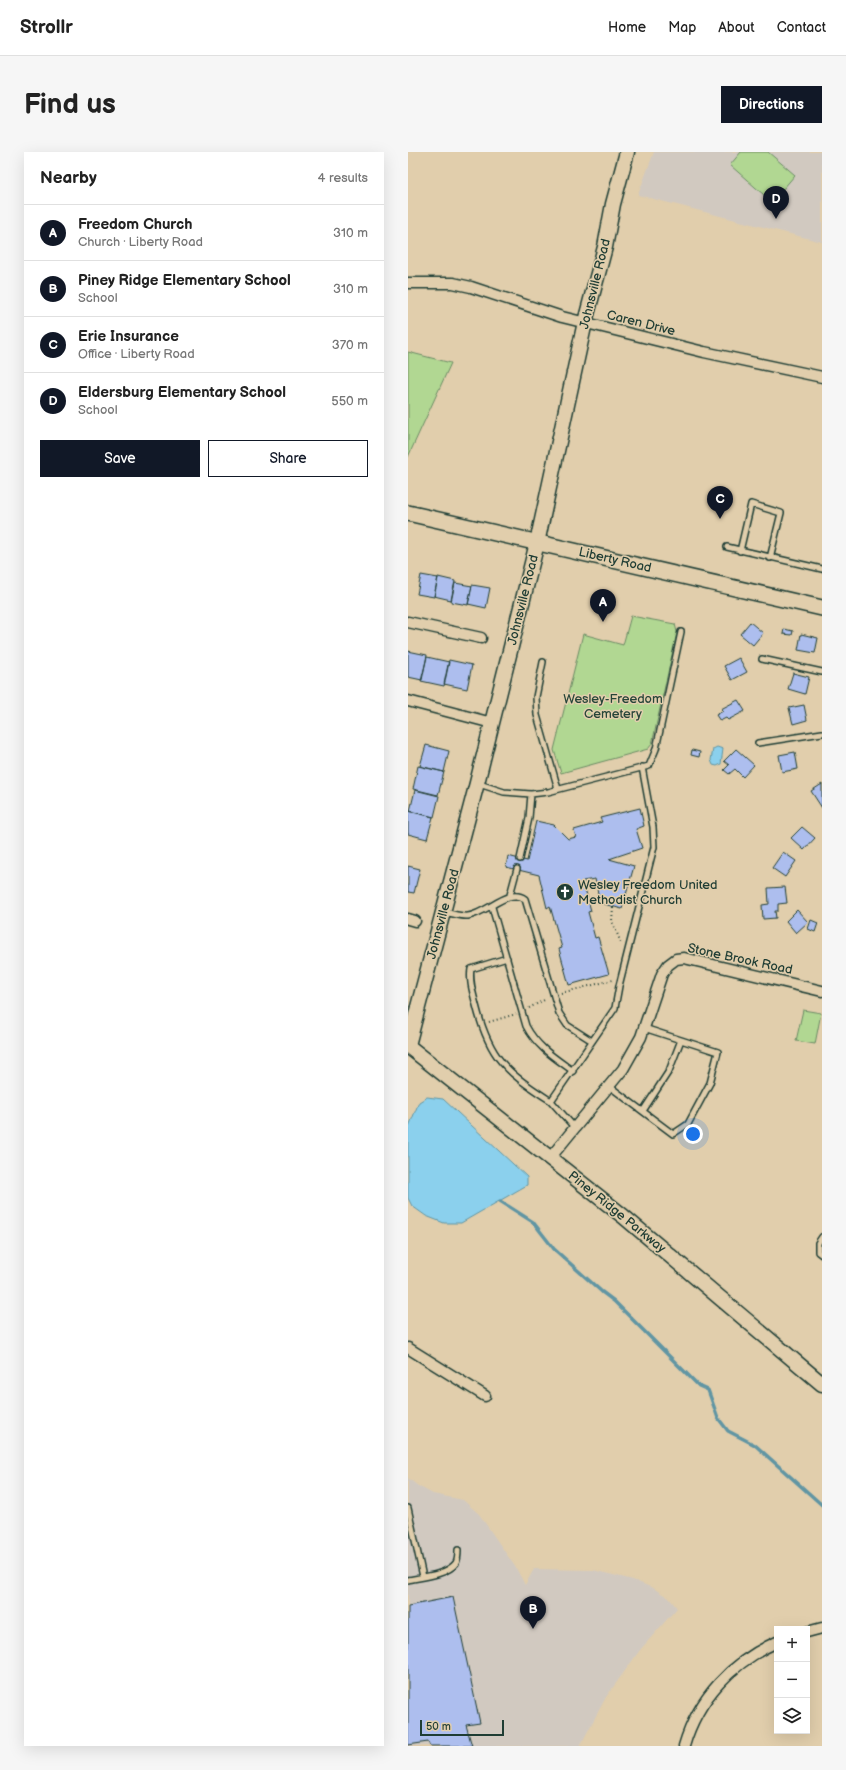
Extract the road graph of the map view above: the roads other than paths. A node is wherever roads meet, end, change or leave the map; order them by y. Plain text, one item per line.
1 (627, 152) edge
2 (408, 283) edge
3 (585, 322) junction
4 (822, 377) edge
5 (409, 512) edge
6 (537, 543) junction
7 (727, 547) dead end
8 (740, 551) junction
9 (770, 558) junction
10 (822, 569) edge
11 (822, 608) edge
12 (408, 622) edge
13 (680, 632) dead end
14 (481, 638) dead end
15 (762, 659) dead end
16 (543, 662) dead end
17 (822, 672) edge
18 (408, 701) edge
19 (492, 723) junction
20 (822, 734) edge
21 (758, 743) dead end
22 (642, 767) junction
23 (477, 783) junction
24 (558, 789) junction
25 (531, 794) junction
26 (520, 859) dead end
27 (517, 870) dead end
28 (510, 895) junction
29 (492, 907) junction
30 (443, 912) junction
31 (506, 958) junction
32 (822, 991) edge
33 (644, 1028) junction
34 (681, 1040) junction
35 (592, 1041) junction
36 (408, 1046) edge
37 (573, 1071) junction
38 (609, 1086) junction
39 (551, 1101) junction
40 (643, 1111) junction
41 (574, 1128) junction
42 (550, 1158) junction
43 (822, 1238) edge
44 (822, 1255) edge
45 (408, 1348) edge
46 (822, 1384) edge
47 (485, 1396) dead end
48 (408, 1508) edge
49 (458, 1550) dead end
50 (423, 1577) junction
51 (408, 1580) edge
52 (822, 1628) edge
53 (810, 1631) edge
54 (774, 1644) edge
55 (684, 1746) edge

1 - 3 street, Johnsville Road
2 - 3 street, Caren Drive
3 - 4 street, Caren Drive
3 - 6 street, Johnsville Road
5 - 6 main road, Liberty Road
6 - 11 main road, Liberty Road
6 - 19 street, Johnsville Road
7 - 8 lane
8 - 9 lane
8 - 9 lane
9 - 10 lane
12 - 14 street
13 - 22 lane
15 - 17 lane
16 - 24 lane
18 - 19 street
19 - 23 street, Johnsville Road
20 - 21 lane
22 - 24 lane
22 - 35 lane
23 - 25 lane
23 - 30 street, Johnsville Road
24 - 25 lane
25 - 26 lane
27 - 28 lane
28 - 29 lane
28 - 35 lane
29 - 30 lane
29 - 31 lane
30 - 36 street, Johnsville Road
31 - 37 lane
31 - 39 lane
32 - 33 street, Stone Brook Road
33 - 34 lane
33 - 38 street, Stone Brook Road
34 - 40 lane
34 - 40 lane
35 - 37 lane
36 - 42 street, Piney Ridge Parkway
37 - 39 lane
38 - 40 lane
38 - 41 street, Stone Brook Road
39 - 41 lane
41 - 42 street, Stone Brook Road
42 - 46 street, Piney Ridge Parkway
43 - 44 lane
45 - 47 street
48 - 50 lane
49 - 50 lane
50 - 51 lane
52 - 53 street
54 - 55 street

